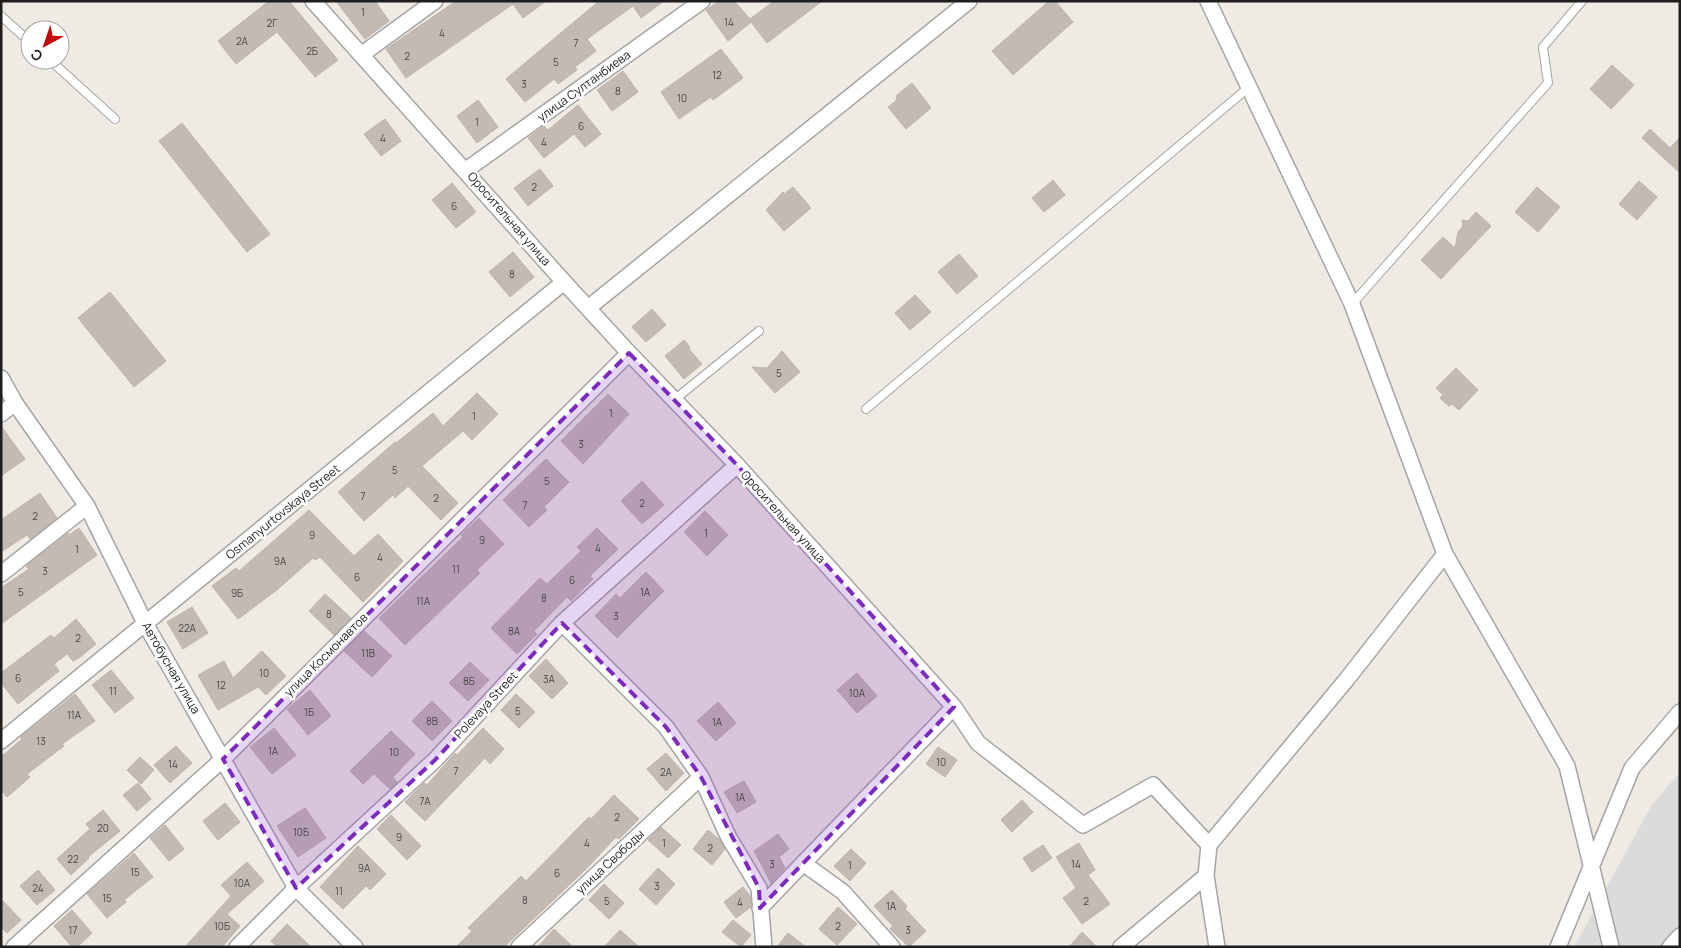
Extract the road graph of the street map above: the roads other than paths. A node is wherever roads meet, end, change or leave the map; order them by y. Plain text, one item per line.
1 (313, 1) edge
2 (435, 1) edge
3 (702, 1) edge
4 (969, 1) edge
5 (1208, 1) edge
6 (1582, 1) edge
7 (1, 16) edge
8 (20, 33) edge
9 (361, 55) junction
10 (61, 70) edge
11 (1248, 88) junction
12 (115, 119) dead end
13 (466, 170) junction
14 (564, 282) junction
15 (1352, 304) junction
16 (588, 308) junction
17 (760, 331) dead end
18 (629, 353) junction
19 (1, 378) edge
20 (674, 400) junction
21 (15, 403) junction
22 (866, 409) dead end
23 (1, 414) edge
24 (737, 465) junction
25 (87, 506) junction
26 (1444, 554) junction
27 (1, 574) edge
28 (562, 623) junction
29 (146, 625) junction
30 (954, 707) junction
31 (1680, 712) edge
32 (1, 741) edge
33 (222, 758) junction
34 (701, 777) junction
35 (1209, 845) junction
36 (803, 863) junction
37 (1592, 865) junction
38 (1206, 876) junction
39 (296, 888) junction
40 (760, 908) junction
41 (1680, 936) edge
42 (14, 947) edge
43 (237, 947) edge
44 (355, 947) edge
45 (519, 947) edge
46 (764, 947) edge
47 (892, 947) edge
48 (1121, 947) edge
49 (1217, 947) edge
50 (1558, 947) edge
51 (1611, 947) edge
52 (1670, 947) edge

1 - 9 street, Оросительная улица
2 - 9 street
3 - 13 street, улица Султанбиева
4 - 16 street
5 - 11 street
6 - 15 lane
7 - 8 lane
9 - 13 street, Оросительная улица
10 - 12 lane
11 - 15 street
11 - 22 lane
13 - 14 street, Оросительная улица
14 - 16 street, Оросительная улица
14 - 29 street, Osmanyurtovskaya Street
15 - 26 street
16 - 18 street, Оросительная улица
17 - 20 lane
18 - 20 street, Оросительная улица
18 - 33 street, улица Космонавтов
19 - 21 street, Автобусная улица
20 - 24 street, Оросительная улица
21 - 23 street
21 - 25 street, Автобусная улица
24 - 28 street, Polevaya Street
24 - 30 street, Оросительная улица
25 - 27 street
25 - 29 street, Автобусная улица
26 - 35 street
26 - 37 street
28 - 34 street
28 - 39 street, Polevaya Street
29 - 32 street, Osmanyurtovskaya Street
29 - 33 street, Автобусная улица
30 - 35 street, Оросительная улица
30 - 36 street
31 - 37 street
33 - 39 street, Автобусная улица
33 - 42 street, улица Космонавтов
34 - 40 street
34 - 45 street, улица Свободы
35 - 38 street
36 - 40 street
36 - 47 street
37 - 50 street
37 - 51 street
38 - 48 street
38 - 49 street
39 - 43 street, Polevaya Street
39 - 44 street, Автобусная улица
40 - 46 street
41 - 52 street

